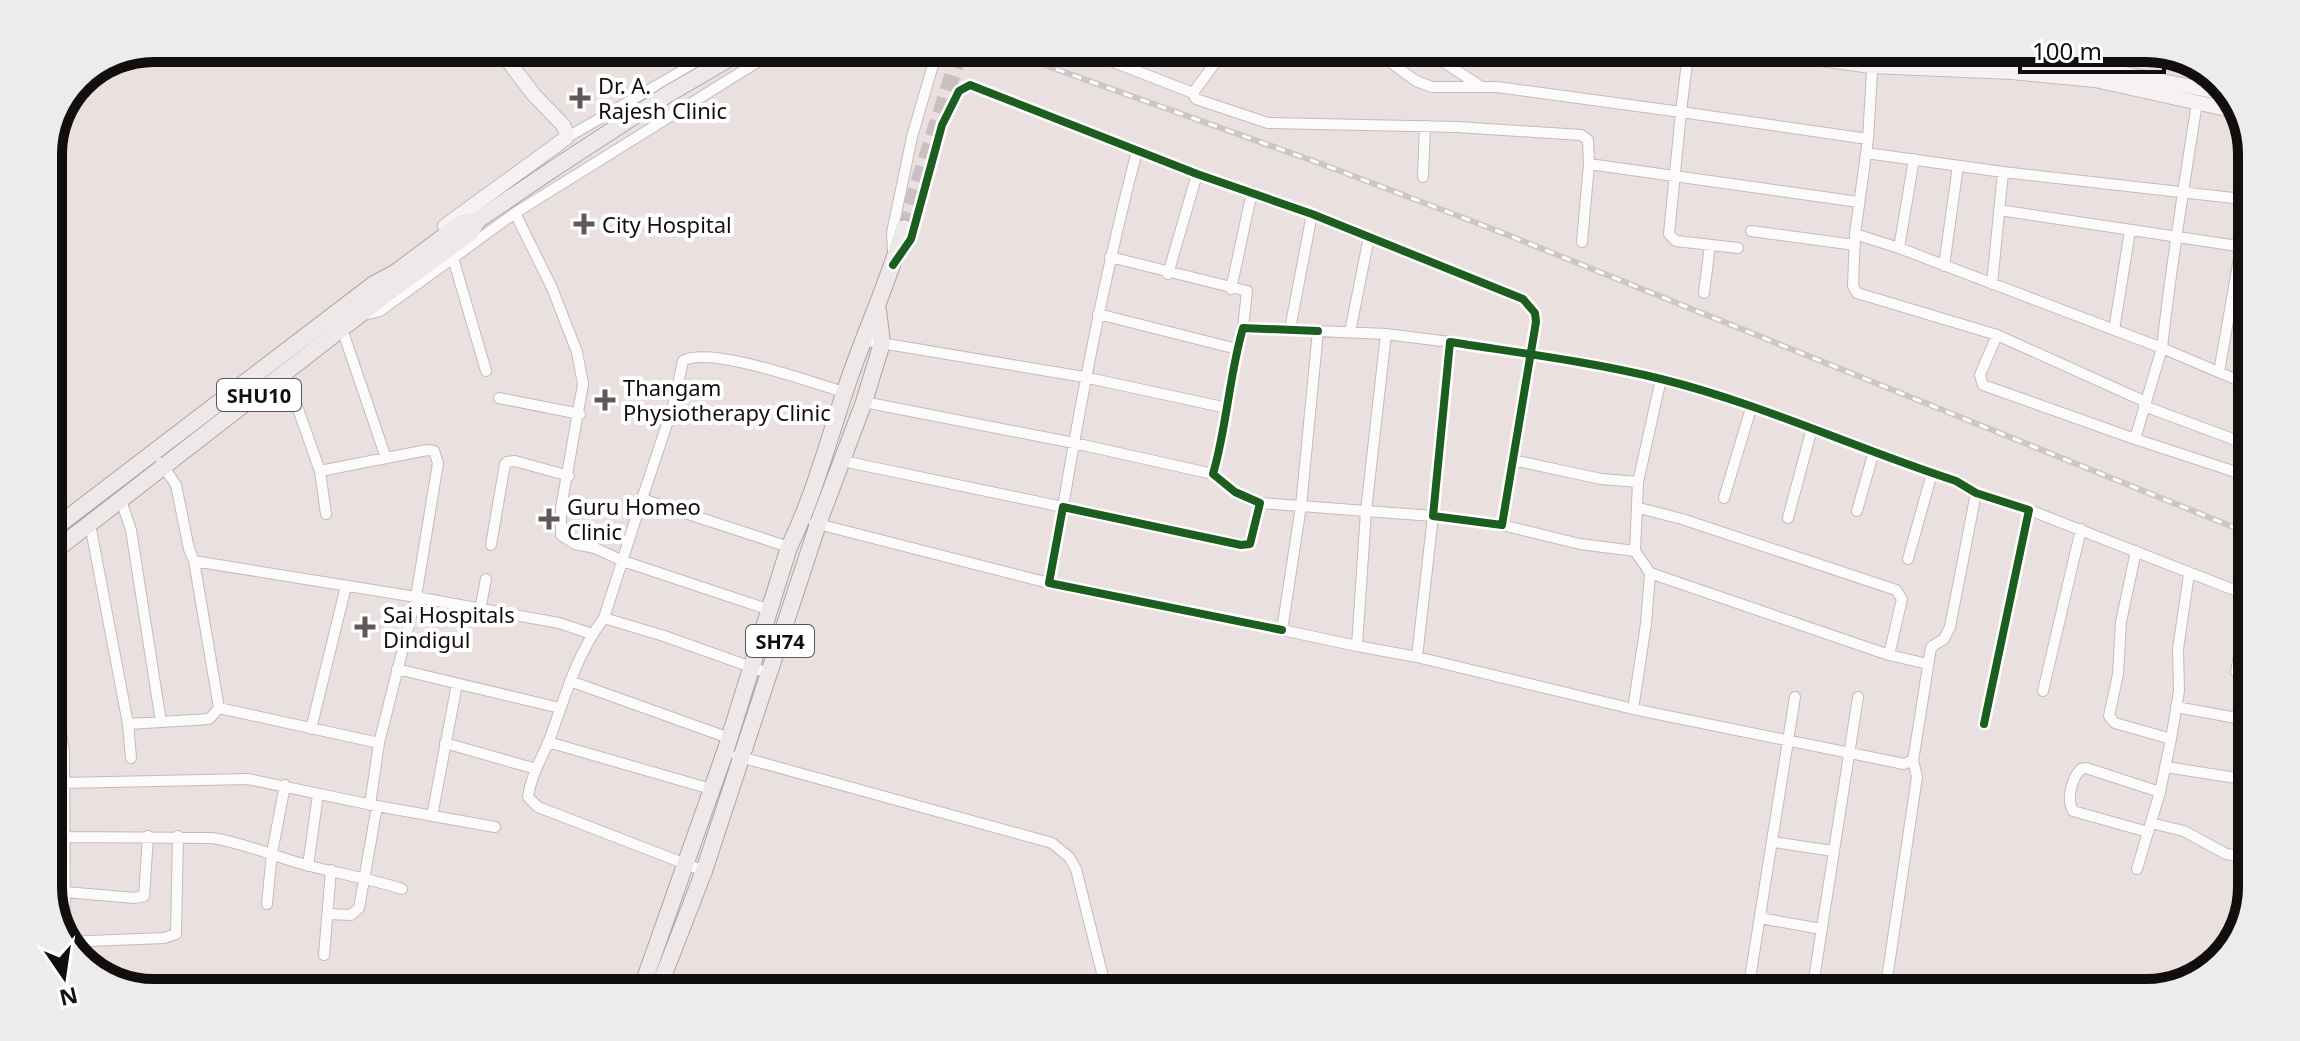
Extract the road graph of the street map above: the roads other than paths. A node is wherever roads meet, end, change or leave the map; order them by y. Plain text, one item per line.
1 (509, 62) edge
2 (698, 62) edge
3 (723, 62) edge
4 (757, 62) edge
5 (934, 62) edge
6 (1120, 62) edge
7 (1216, 62) edge
8 (1390, 62) edge
9 (1444, 62) edge
10 (1687, 62) edge
11 (1866, 62) edge
12 (1890, 62) edge
13 (2094, 62) edge
14 (655, 87) junction
15 (1482, 87) junction
16 (1193, 93) junction
17 (2217, 96) edge
18 (2221, 101) edge
19 (2197, 103) junction
20 (1681, 112) junction
21 (675, 113) junction
22 (1425, 126) junction
23 (566, 138) junction
24 (1868, 139) junction
25 (1137, 151) junction
26 (1866, 153) junction
27 (1914, 159) junction
28 (1589, 164) junction
29 (1958, 166) junction
30 (2003, 172) junction
31 (1197, 174) junction
32 (1676, 176) junction
33 (1423, 177) dead end
34 (2184, 191) junction
35 (1252, 192) junction
36 (2238, 198) edge
37 (1859, 202) junction
38 (1999, 210) junction
39 (515, 213) junction
40 (1312, 214) junction
41 (478, 220) junction
42 (904, 228) tunnel mouth
43 (1751, 231) dead end
44 (2130, 231) junction
45 (1369, 237) junction
46 (2174, 238) junction
47 (1855, 240) junction
48 (1582, 242) dead end
49 (1710, 245) junction
50 (2238, 247) edge
51 (1738, 248) dead end
52 (1899, 248) junction
53 (1110, 257) junction
54 (453, 258) junction
55 (893, 265) junction
56 (1944, 266) junction
57 (395, 273) junction
58 (1168, 274) junction
59 (1992, 284) junction
60 (2238, 285) edge
61 (1231, 289) junction
62 (1704, 293) dead end
63 (878, 309) junction
64 (1098, 314) junction
65 (358, 317) junction
66 (1243, 328) junction
67 (342, 329) junction
68 (1290, 329) junction
69 (2114, 330) junction
70 (1318, 331) junction
71 (1350, 332) junction
72 (1386, 334) junction
73 (1997, 335) junction
74 (863, 340) junction
75 (1450, 342) junction
76 (882, 343) junction
77 (2162, 348) junction
78 (1237, 349) junction
79 (1531, 354) junction
80 (486, 371) dead end
81 (2219, 372) junction
82 (286, 375) junction
83 (1084, 377) junction
84 (1661, 379) junction
85 (2238, 380) edge
86 (844, 392) junction
87 (499, 398) dead end
88 (864, 402) junction
89 (2145, 404) junction
90 (1227, 408) junction
91 (1751, 408) junction
92 (580, 414) junction
93 (1812, 428) junction
94 (2135, 439) junction
95 (2238, 441) edge
96 (1074, 443) junction
97 (1874, 451) junction
98 (153, 452) junction
99 (386, 458) junction
100 (1513, 460) junction
101 (843, 461) junction
102 (164, 468) junction
103 (320, 471) junction
104 (1932, 473) junction
105 (2238, 473) edge
106 (1213, 474) junction
107 (569, 476) junction
108 (1638, 482) junction
109 (1976, 493) junction
110 (1724, 498) dead end
111 (642, 499) junction
112 (121, 500) junction
113 (1260, 503) junction
114 (1301, 506) junction
115 (1063, 507) junction
116 (1639, 508) junction
117 (2029, 510) junction
118 (1366, 511) junction
119 (1857, 511) dead end
120 (326, 514) dead end
121 (1433, 516) junction
122 (1788, 518) dead end
123 (62, 522) edge
124 (810, 522) junction
125 (90, 524) junction
126 (1502, 525) junction
127 (2081, 529) junction
128 (62, 545) edge
129 (491, 545) dead end
130 (789, 547) junction
131 (1635, 551) junction
132 (2136, 551) junction
133 (1908, 559) dead end
134 (194, 561) junction
135 (623, 561) junction
136 (1650, 573) junction
137 (2189, 574) junction
138 (486, 579) dead end
139 (1049, 583) junction
140 (346, 586) junction
141 (2238, 592) edge
142 (416, 597) junction
143 (480, 610) junction
144 (770, 610) junction
145 (604, 618) junction
146 (1282, 630) junction
147 (592, 634) junction
148 (1357, 646) junction
149 (1889, 655) junction
150 (1417, 657) junction
151 (2238, 662) edge
152 (1928, 664) junction
153 (751, 667) junction
154 (397, 669) junction
155 (2236, 672) dead end
156 (768, 673) junction
157 (570, 681) junction
158 (457, 684) junction
159 (2043, 691) dead end
160 (1795, 697) dead end
161 (1858, 697) dead end
162 (2176, 707) junction
163 (219, 708) junction
164 (560, 708) junction
165 (1633, 709) junction
166 (2238, 718) edge
167 (161, 722) junction
168 (128, 724) junction
169 (1984, 724) dead end
170 (311, 729) junction
171 (1789, 739) junction
172 (2171, 739) junction
173 (62, 740) edge
174 (548, 742) junction
175 (379, 743) junction
176 (445, 743) junction
177 (731, 749) junction
178 (1849, 751) junction
179 (131, 758) dead end
180 (1913, 760) junction
181 (2166, 767) junction
182 (536, 769) junction
183 (2236, 778) dead end
184 (285, 785) junction
185 (64, 789) junction
186 (711, 789) junction
187 (2160, 792) junction
188 (318, 794) junction
189 (373, 805) junction
190 (432, 816) junction
191 (495, 827) dead end
192 (2150, 828) junction
193 (148, 836) junction
194 (178, 836) junction
195 (64, 837) junction
196 (1773, 842) junction
197 (1833, 851) junction
198 (272, 853) junction
199 (2238, 856) edge
200 (685, 864) junction
201 (308, 866) junction
202 (2137, 869) dead end
203 (331, 870) junction
204 (704, 871) junction
205 (365, 876) junction
206 (402, 889) dead end
207 (65, 892) junction
208 (267, 904) dead end
209 (65, 909) edge
210 (328, 914) junction
211 (1760, 918) junction
212 (1821, 929) junction
213 (104, 940) edge
214 (324, 955) dead end
215 (645, 979) edge
216 (662, 979) edge
217 (1104, 979) edge
218 (1750, 979) edge
219 (1814, 979) edge
220 (1887, 979) edge

1 - 23 main road
2 - 14 street
3 - 41 main road, SHU10, bridge
4 - 21 street
5 - 55 street
6 - 16 street
7 - 16 street
8 - 15 street
9 - 15 street
10 - 20 street
11 - 24 street
12 - 19 main road
13 - 17 main road
14 - 21 street
14 - 23 street
15 - 20 street
16 - 22 street
18 - 19 main road
19 - 34 street
20 - 24 street
20 - 32 street
21 - 39 street
22 - 28 street
22 - 33 street
23 - 57 main road
24 - 26 street
25 - 31 street
25 - 53 street
25 - 55 street
26 - 27 street
26 - 37 street
27 - 29 street
27 - 52 street
28 - 32 street
28 - 48 street
29 - 30 street
29 - 56 street
30 - 34 street
30 - 38 street
31 - 35 street
31 - 58 street
32 - 37 street
32 - 49 street
34 - 36 street
34 - 46 street
35 - 40 street
35 - 61 street
37 - 47 street
38 - 44 street
38 - 59 street
39 - 54 street
39 - 92 street
40 - 45 street
40 - 68 street
41 - 57 main road, SHU10
41 - 65 main road, SHU10
42 - 55 main road, SH74
43 - 47 street
44 - 46 street
44 - 69 street
45 - 71 street
45 - 79 street
46 - 50 street
46 - 77 street
47 - 52 street
47 - 73 street
49 - 51 street
49 - 62 street
52 - 56 street
53 - 58 street
53 - 64 street
54 - 65 street
54 - 80 street
55 - 63 main road, SH74
56 - 59 street
57 - 98 main road, SHU10
58 - 61 street
59 - 69 street
60 - 81 street
61 - 66 street
63 - 74 main road, SH74
63 - 76 main road, SH74
64 - 78 street
64 - 83 street
65 - 67 main road, SHU10
66 - 68 street
66 - 78 street
67 - 82 main road, SHU10
67 - 99 street
68 - 70 street
69 - 77 street
70 - 71 street
70 - 114 street
71 - 72 street
72 - 75 street
72 - 118 street
73 - 89 street
73 - 94 street
74 - 76 street
74 - 86 main road, SH74
75 - 79 street
75 - 121 street
76 - 83 street
76 - 88 main road, SH74
77 - 81 street
77 - 89 street
78 - 90 street
79 - 84 street
79 - 100 street
81 - 85 street
82 - 102 main road, SHU10
82 - 103 street
83 - 90 street
83 - 96 street
84 - 91 street
84 - 108 street
86 - 111 street
86 - 124 main road, SH74
87 - 92 street
88 - 96 street
88 - 101 main road, SH74
89 - 94 street
89 - 95 street
90 - 106 street
91 - 93 street
91 - 110 street
92 - 107 street
93 - 97 street
93 - 122 street
94 - 105 street
96 - 106 street
96 - 115 street
97 - 104 street
97 - 119 street
98 - 102 street
98 - 123 main road, SHU10
99 - 103 street
99 - 142 street
100 - 108 street
100 - 126 street
101 - 115 street
101 - 124 main road, SH74
102 - 112 main road, SHU10
102 - 134 street
103 - 120 street
104 - 109 street
104 - 133 street
106 - 113 street
107 - 129 street
107 - 135 street
108 - 116 street
109 - 117 street
109 - 152 street
111 - 130 street
111 - 135 street
112 - 125 main road, SHU10
112 - 167 street
113 - 114 street
113 - 115 street
114 - 118 street
114 - 146 street
115 - 139 street
116 - 131 street
116 - 149 street
117 - 127 street
117 - 169 street
118 - 121 street
118 - 148 street
121 - 126 street
121 - 150 street
124 - 130 main road, SH74
124 - 139 street
124 - 156 main road, SH74
125 - 128 main road, SHU10
125 - 168 street
126 - 131 street
127 - 132 street
127 - 159 street
130 - 144 main road, SH74
131 - 136 street
132 - 137 street
132 - 172 street
134 - 140 street
134 - 163 street
135 - 144 street
135 - 145 street
136 - 149 street
136 - 165 street
137 - 141 street
137 - 162 street
138 - 143 street
139 - 146 street
140 - 142 street
140 - 170 street
142 - 143 street
142 - 154 street
143 - 147 street
144 - 153 main road, SH74
145 - 147 street
145 - 153 street
146 - 148 street
147 - 157 street
148 - 150 street
149 - 152 street
150 - 165 street
151 - 155 street
152 - 180 street
153 - 156 street
153 - 177 main road, SH74
154 - 158 street
154 - 175 street
156 - 177 main road, SH74
157 - 164 street
157 - 177 street
158 - 164 street
158 - 176 street
160 - 171 street
161 - 178 street
162 - 166 street
162 - 172 street
163 - 167 street
163 - 170 street
164 - 174 street
165 - 171 street
167 - 168 street
168 - 179 street
170 - 175 street
171 - 178 street
171 - 196 street
172 - 181 street
173 - 185 street
174 - 182 street
174 - 186 street
175 - 189 street
176 - 182 street
176 - 190 street
177 - 186 main road, SH74
177 - 204 main road, SH74
177 - 217 street
178 - 180 street
178 - 197 street
180 - 220 street
181 - 183 street
181 - 187 street
182 - 200 street
184 - 185 street
184 - 188 street
184 - 198 street
185 - 195 street
186 - 200 main road, SH74
187 - 192 street
187 - 192 street
188 - 189 street
188 - 201 street
189 - 190 street
189 - 205 street
190 - 191 street
192 - 199 street
192 - 202 street
193 - 194 street
193 - 195 street
193 - 207 street
194 - 198 street
194 - 213 street
195 - 207 street
196 - 197 street
196 - 211 street
197 - 212 street
198 - 201 street
198 - 208 street
200 - 204 street
200 - 215 main road, SH74
201 - 203 street
203 - 205 street
203 - 210 street
204 - 216 main road, SH74
205 - 206 street
205 - 210 street
207 - 209 street
210 - 214 street
211 - 212 street
211 - 218 street
212 - 219 street

